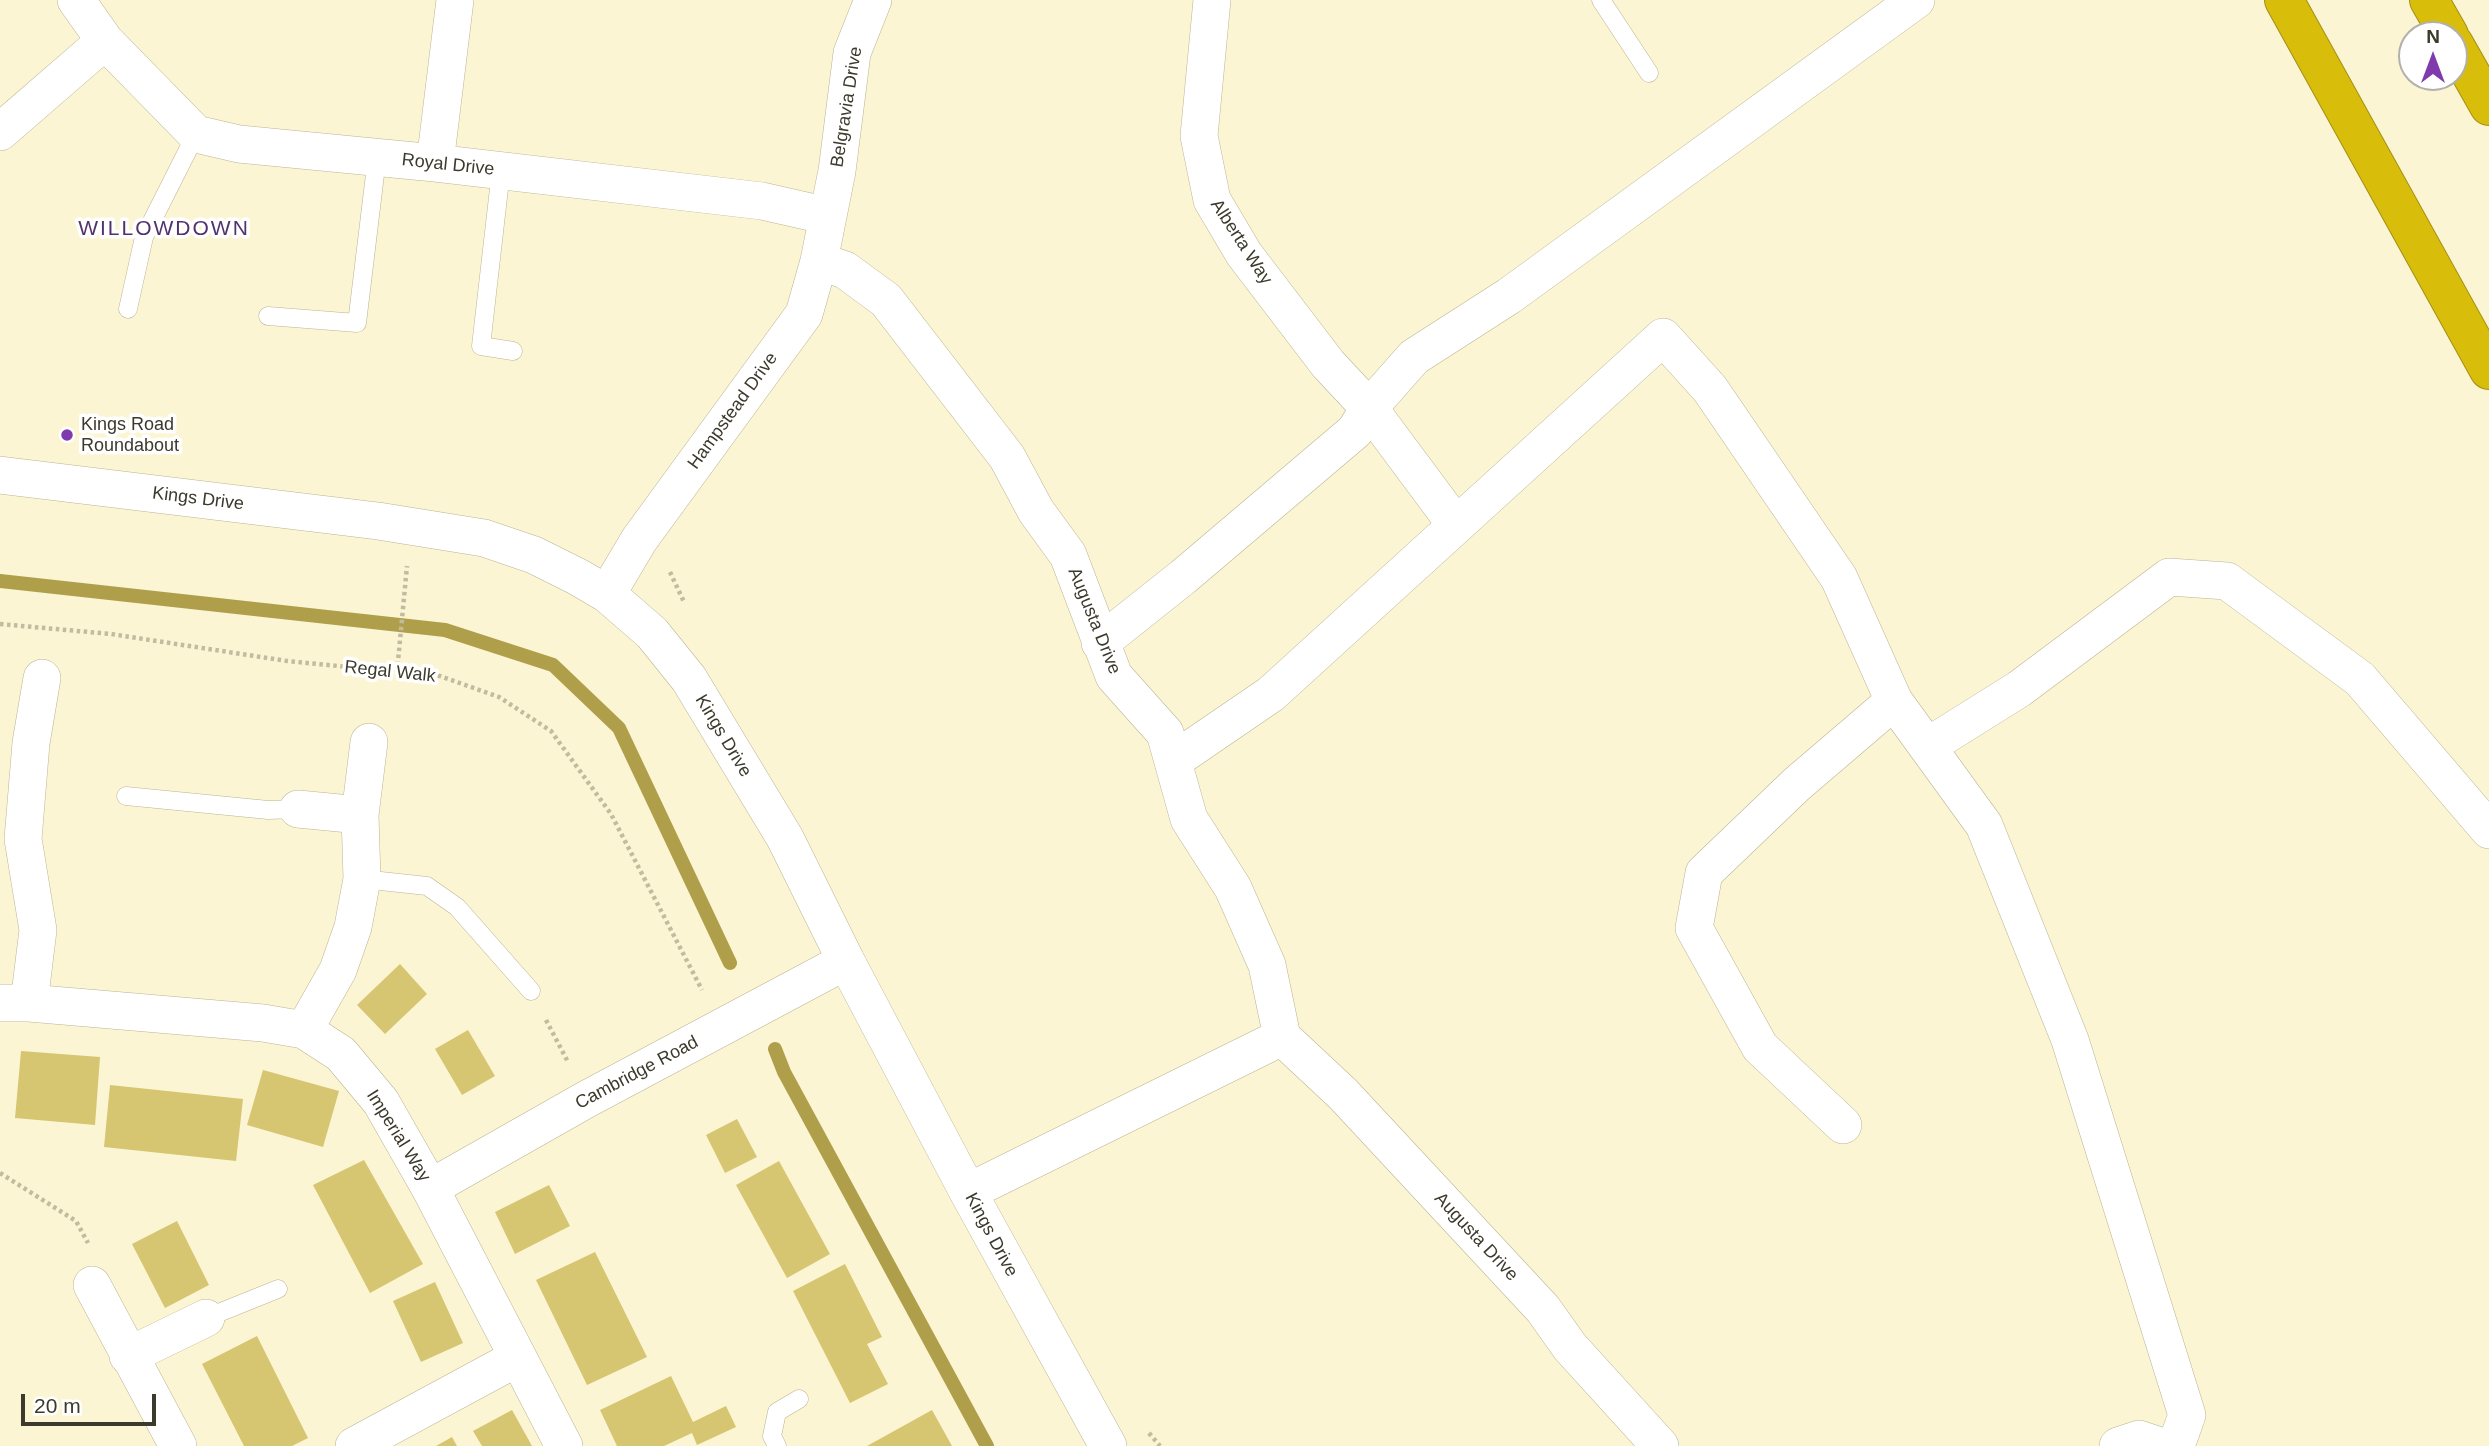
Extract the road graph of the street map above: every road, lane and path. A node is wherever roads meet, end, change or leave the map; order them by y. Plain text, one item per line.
1 (76, 0) edge
2 (455, 0) edge
3 (873, 0) edge
4 (1212, 0) edge
5 (1601, 0) edge
6 (1916, 0) edge
7 (2284, 0) edge
8 (2429, 0) edge
9 (2441, 21) edge
10 (105, 41) junction
11 (2468, 69) edge
12 (1649, 73) dead end
13 (2489, 106) edge
14 (0, 132) edge
15 (196, 134) junction
16 (377, 158) junction
17 (435, 163) junction
18 (501, 171) junction
19 (828, 216) junction
20 (819, 261) junction
21 (128, 309) dead end
22 (268, 316) dead end
23 (513, 351) dead end
24 (2489, 370) edge
25 (1369, 408) junction
26 (0, 475) edge
27 (1456, 525) junction
28 (607, 594) junction
29 (403, 598) dead end
30 (0, 624) edge
31 (1100, 643) junction
32 (397, 672) junction
33 (43, 678) dead end
34 (1894, 701) junction
35 (15, 741) edge
36 (369, 742) dead end
37 (1927, 746) junction
38 (1173, 761) junction
39 (126, 796) dead end
40 (298, 809) joint
41 (360, 816) junction
42 (2489, 830) edge
43 (362, 879) junction
44 (846, 961) junction
45 (531, 991) joint
46 (14, 1003) edge
47 (721, 1028) junction
48 (304, 1031) junction
49 (1282, 1037) junction
50 (587, 1099) junction
51 (1843, 1125) dead end
52 (0, 1173) edge
53 (430, 1188) junction
54 (968, 1192) junction
55 (92, 1285) joint
56 (278, 1289) dead end
57 (206, 1318) joint
58 (128, 1356) junction
59 (517, 1357) junction
60 (799, 1399) dead end
61 (178, 1446) edge
62 (354, 1446) edge
63 (564, 1446) edge
64 (777, 1446) edge
65 (1108, 1446) edge
66 (1660, 1446) edge
67 (2118, 1446) edge
68 (2160, 1446) edge
69 (2176, 1446) edge

1 - 10 street
2 - 17 street
3 - 19 street, Belgravia Drive
4 - 25 street, Alberta Way
5 - 12 lane
6 - 25 street
7 - 24 highway
8 - 9 highway
10 - 14 street
10 - 15 street
11 - 13 highway
15 - 16 street, Royal Drive
15 - 21 lane
16 - 17 street, Royal Drive
16 - 22 lane
17 - 18 street, Royal Drive
18 - 19 street, Royal Drive
18 - 23 lane
19 - 20 street, Hampstead Drive
20 - 28 street, Hampstead Drive
20 - 31 street, Augusta Drive
25 - 27 street, Alberta Way
25 - 31 street
26 - 28 street, Kings Drive
27 - 34 street
27 - 38 street
28 - 44 street, Kings Drive
29 - 32 path
30 - 32 path, Regal Walk
31 - 38 street, Augusta Drive
32 - 47 path, Regal Walk
33 - 35 street, Imperial Way
34 - 37 street
34 - 51 street
35 - 46 street, Imperial Way
36 - 41 street
37 - 42 street
37 - 69 street
38 - 49 street, Augusta Drive
39 - 40 lane
40 - 41 street
41 - 43 street
43 - 45 lane
43 - 48 street
44 - 47 street, Cambridge Road
44 - 54 street, Kings Drive
45 - 50 path
46 - 48 street, Imperial Way
47 - 50 street, Cambridge Road
48 - 53 street, Imperial Way
49 - 54 street
49 - 66 street, Augusta Drive
50 - 53 street, Cambridge Road
52 - 55 path
53 - 59 street, Imperial Way
54 - 65 street, Kings Drive
55 - 58 street
56 - 57 lane
57 - 58 street
58 - 61 street
59 - 62 street
59 - 63 street, Imperial Way
60 - 64 lane
67 - 68 street

